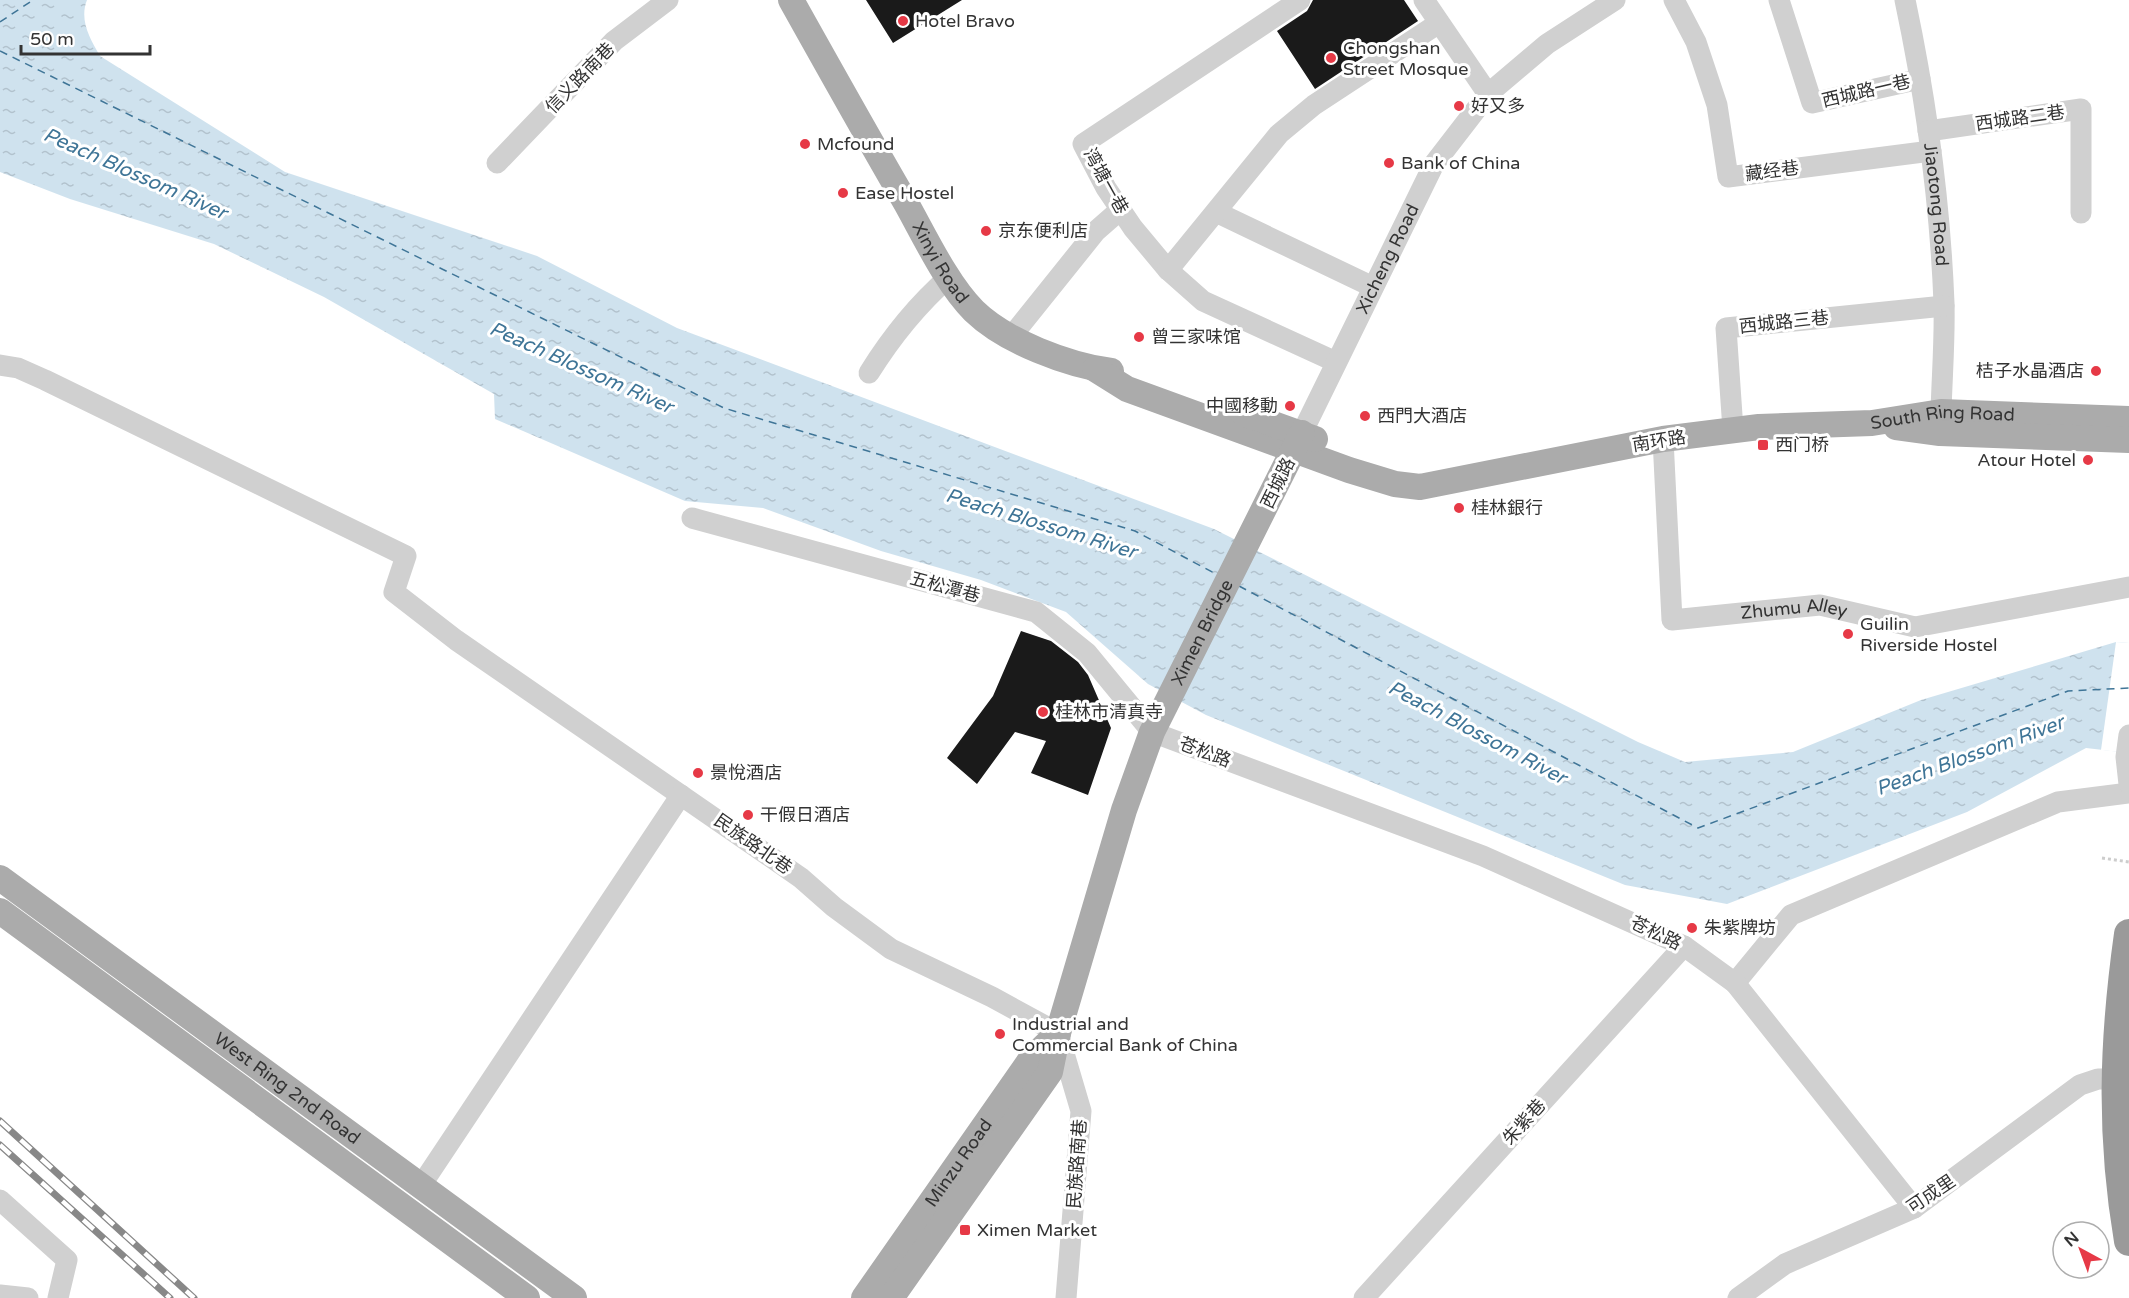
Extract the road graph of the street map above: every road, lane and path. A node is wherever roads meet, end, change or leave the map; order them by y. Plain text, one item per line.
1 (668, 0) edge
2 (791, 0) edge
3 (1300, 0) edge
4 (1424, 0) edge
5 (1674, 0) edge
6 (1779, 0) edge
7 (1905, 0) edge
8 (1607, 2) edge
9 (1440, 23) junction
10 (1920, 79) junction
11 (1488, 94) junction
12 (1929, 141) junction
13 (497, 163) dead end
14 (1120, 210) junction
15 (1216, 212) junction
16 (2081, 213) dead end
17 (1168, 270) junction
18 (949, 277) junction
19 (1373, 287) junction
20 (1944, 306) junction
21 (1011, 337) junction
22 (1336, 362) junction
23 (0, 364) edge
24 (869, 373) dead end
25 (1941, 412) junction
26 (2129, 419) edge
27 (1872, 423) junction
28 (1733, 430) junction
29 (1664, 439) junction
30 (2129, 440) edge
31 (1298, 441) junction
32 (692, 518) dead end
33 (1253, 533) joint
34 (2129, 587) edge
35 (1152, 732) junction
36 (2129, 735) edge
37 (2129, 783) edge
38 (2129, 793) edge
39 (681, 795) junction
40 (2102, 858) dead end
41 (2129, 862) edge
42 (0, 878) edge
43 (0, 911) edge
44 (2129, 934) edge
45 (1684, 946) junction
46 (1735, 983) junction
47 (1058, 1033) junction
48 (2115, 1079) junction
49 (422, 1184) junction
50 (0, 1200) edge
51 (1914, 1208) junction
52 (2129, 1241) edge
53 (0, 1294) edge
54 (28, 1298) edge
55 (58, 1298) edge
56 (527, 1298) edge
57 (574, 1298) edge
58 (864, 1298) edge
59 (891, 1298) edge
60 (1066, 1298) edge
61 (1364, 1298) edge
62 (1738, 1298) edge

1 - 13 street, 信义路南巷
2 - 18 main road, Xinyi Road
3 - 14 street, 湾塘一巷
4 - 9 street
5 - 12 street, 藏经巷
6 - 10 street, 西城路一巷
7 - 10 street, Jiaotong Road
8 - 11 street, Xicheng Road
9 - 11 street
9 - 15 street
10 - 12 street, Jiaotong Road
11 - 19 street, Xicheng Road
12 - 16 street, 西城路二巷
12 - 20 street, Jiaotong Road
14 - 17 street, 湾塘一巷
14 - 21 street
15 - 17 street
15 - 19 street
17 - 22 street, 湾塘一巷
18 - 21 main road, Xinyi Road
18 - 24 street
19 - 22 street, Xicheng Road
20 - 25 street, Jiaotong Road
20 - 28 street, 西城路三巷
21 - 31 main road, Xinyi Road
22 - 31 street, Xicheng Road
23 - 39 street, 民族路北巷
25 - 26 main road, South Ring Road
25 - 27 main road, South Ring Road
27 - 28 main road, 南环路
27 - 30 main road, South Ring Road
28 - 29 main road, 南环路
29 - 31 main road, 南环路
29 - 34 street, Zhumu Alley
31 - 33 main road, 西城路
32 - 35 street, 五松潭巷
33 - 35 main road, Ximen Bridge
35 - 45 street, 苍松路
35 - 47 main road, Minzu Road
36 - 37 street
38 - 46 street
39 - 47 street, 民族路北巷
39 - 49 street
40 - 41 path
42 - 49 main road, West Ring 2nd Road
43 - 56 main road, West Ring 2nd Road
44 - 48 highway
45 - 46 street, 苍松路
45 - 61 street, 朱紫巷
46 - 51 street, 苍松路
47 - 58 main road, Minzu Road
47 - 59 main road, Minzu Road
47 - 60 street, 民族路南巷
48 - 51 street, 可成里
48 - 52 highway
49 - 57 main road, West Ring 2nd Road
50 - 55 street
51 - 62 street, 可成里
53 - 54 street

